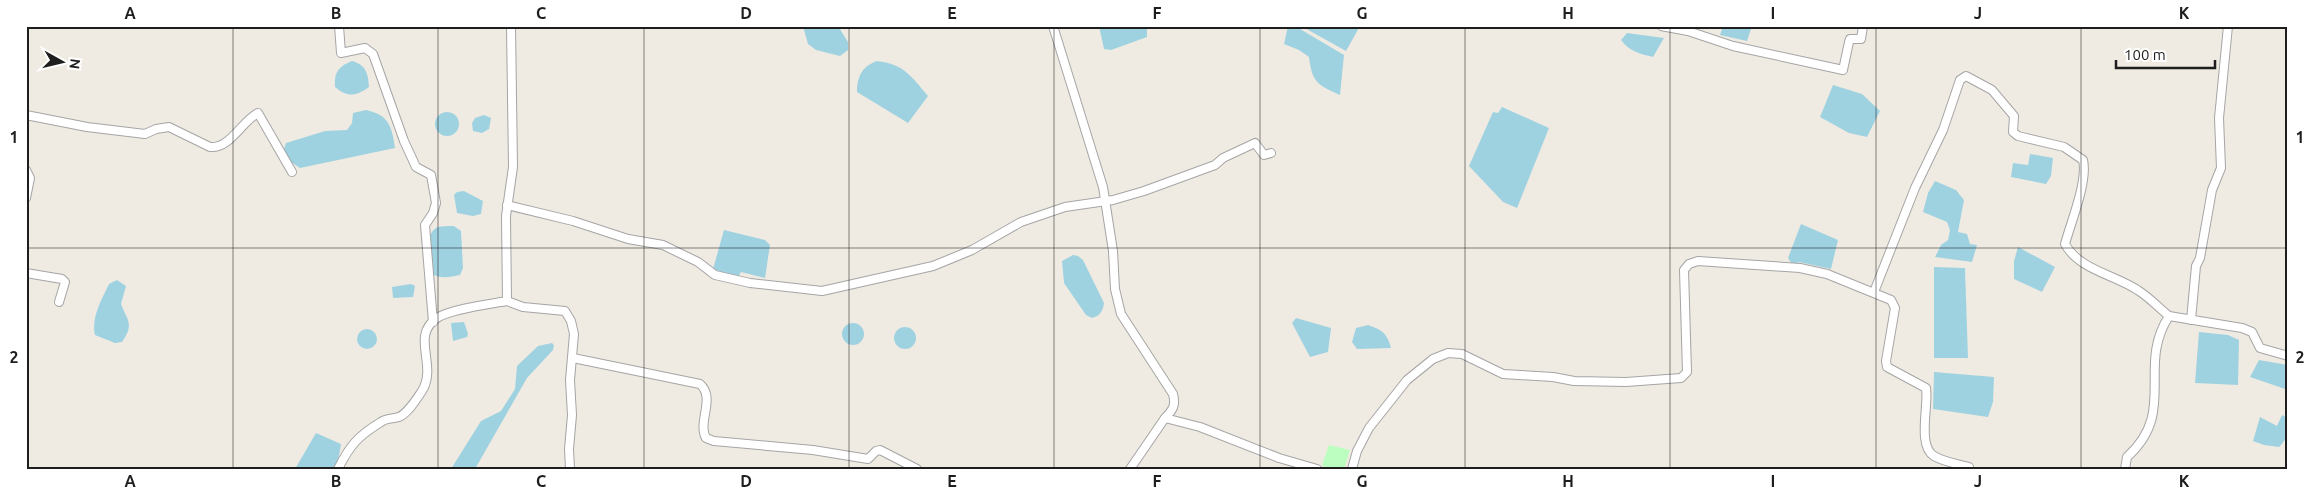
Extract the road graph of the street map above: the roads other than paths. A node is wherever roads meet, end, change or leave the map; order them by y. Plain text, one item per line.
1 (339, 26) edge
2 (511, 26) edge
3 (1053, 26) edge
4 (1662, 26) edge
5 (1863, 26) edge
6 (2228, 26) edge
7 (26, 116) edge
8 (1271, 153) dead end
9 (26, 170) edge
10 (292, 172) dead end
11 (26, 198) edge
12 (1105, 200) junction
13 (507, 205) junction
14 (26, 273) edge
15 (1874, 292) junction
16 (507, 301) junction
17 (59, 302) dead end
18 (2169, 316) junction
19 (2192, 320) junction
20 (433, 322) junction
21 (2288, 356) edge
22 (573, 358) junction
23 (1165, 418) junction
24 (1971, 468) edge
25 (338, 469) edge
26 (570, 469) edge
27 (917, 469) edge
28 (1130, 469) edge
29 (1317, 469) edge
30 (1352, 469) edge
31 (2125, 469) edge

1 - 20 street
2 - 13 street
3 - 12 street
4 - 5 street
6 - 19 street
7 - 10 street
8 - 12 street
9 - 11 street
12 - 13 street
12 - 23 street
13 - 16 street
14 - 17 street
15 - 18 street
15 - 24 street
15 - 30 street
16 - 20 street
16 - 22 street
18 - 19 street
18 - 31 street
19 - 21 street
20 - 25 street
22 - 26 street
22 - 27 street
23 - 28 street
23 - 29 street

